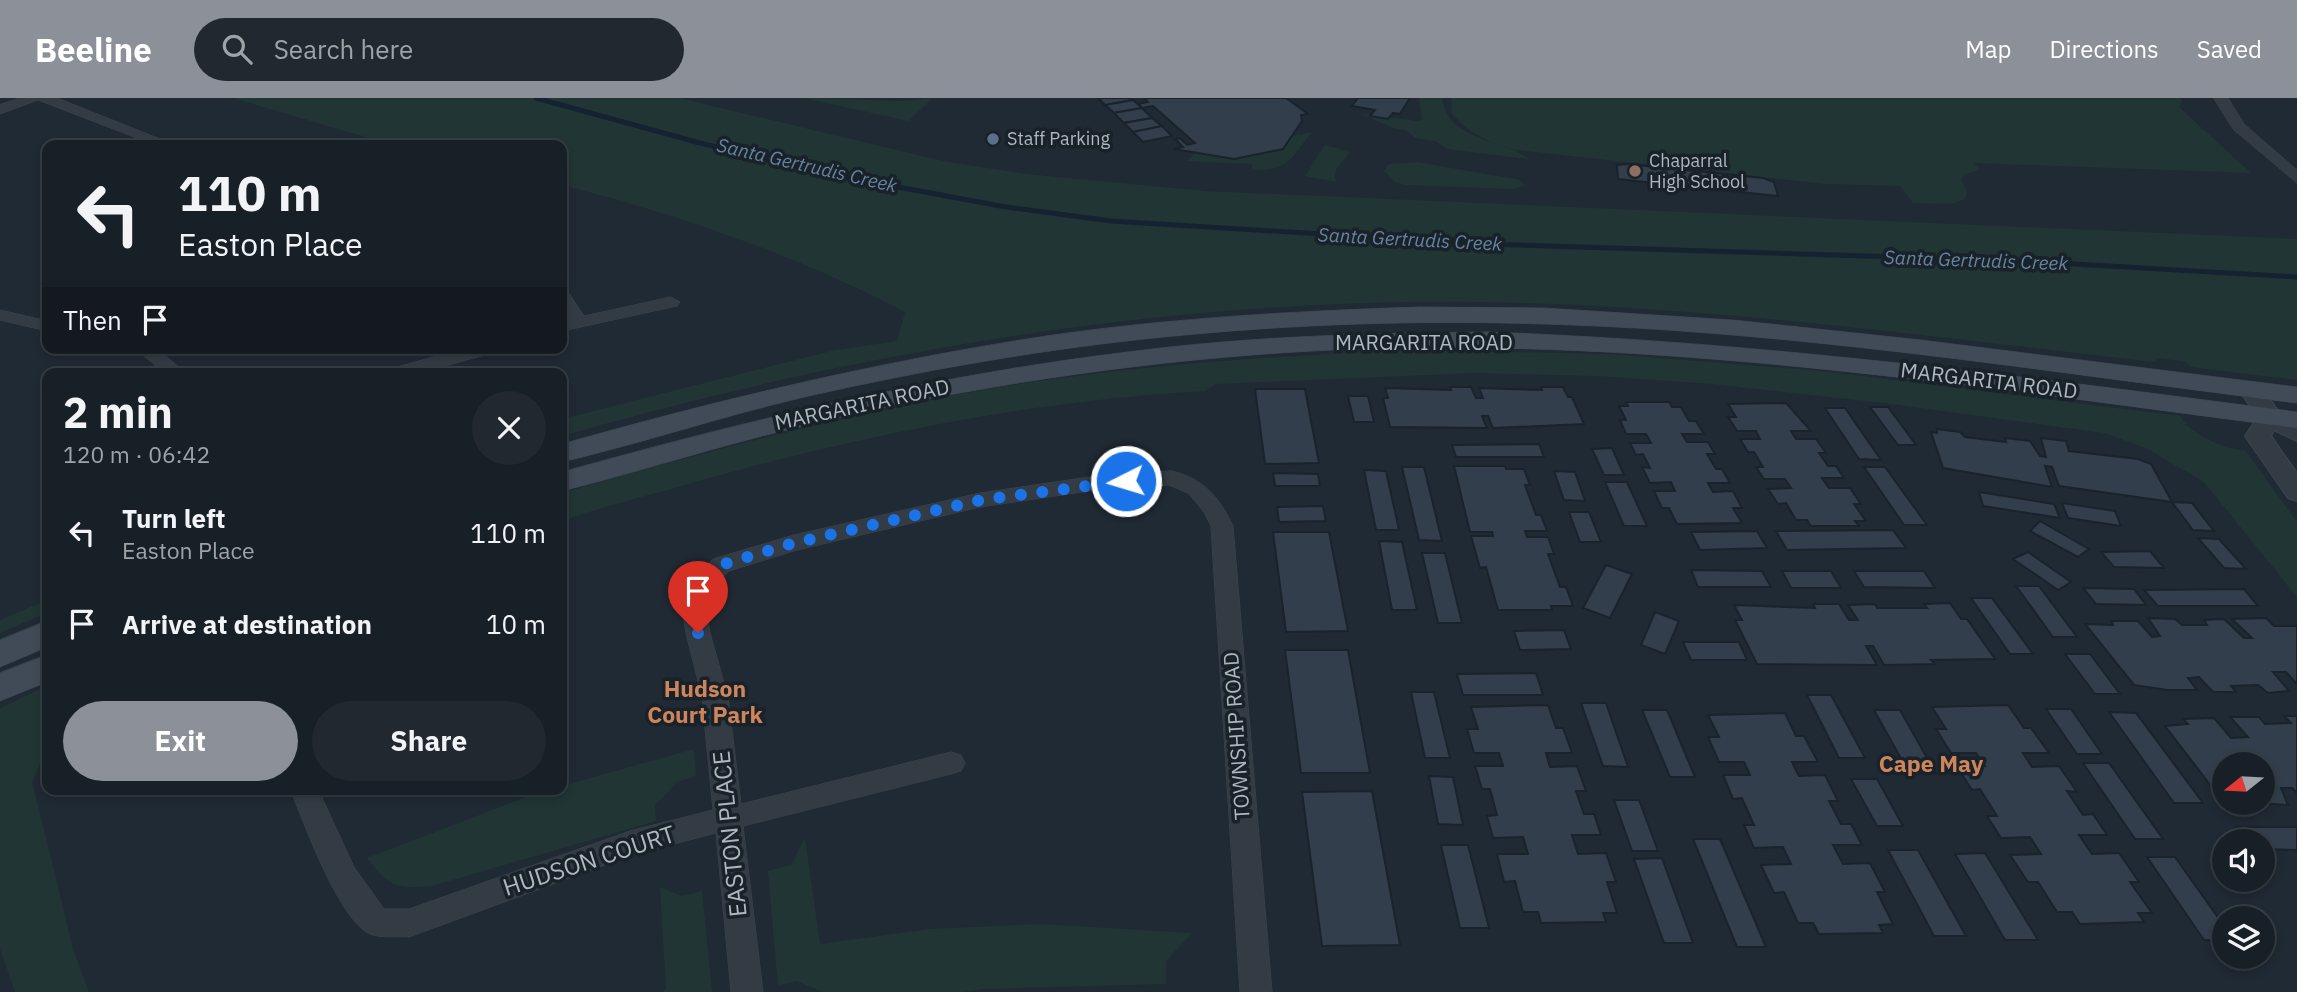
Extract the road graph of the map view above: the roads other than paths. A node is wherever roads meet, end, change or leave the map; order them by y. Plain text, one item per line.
1 (33, 98) edge
2 (44, 98) edge
3 (2221, 98) edge
4 (0, 110) edge
5 (155, 140) edge
6 (2297, 178) edge
7 (671, 302) dead end
8 (0, 315) edge
9 (570, 324) edge
10 (42, 325) edge
11 (152, 354) edge
12 (466, 354) edge
13 (170, 368) edge
14 (416, 368) edge
15 (2250, 389) junction
16 (2297, 395) edge
17 (2270, 416) junction
18 (2297, 420) edge
19 (2297, 433) edge
20 (567, 452) edge
21 (567, 481) edge
22 (1196, 488) joint
23 (2297, 492) edge
24 (42, 635) edge
25 (0, 654) edge
26 (42, 670) edge
27 (0, 688) edge
28 (951, 763) dead end
29 (307, 795) edge
30 (729, 819) junction
31 (747, 992) edge
32 (1256, 992) edge

1 - 4 street
2 - 5 street
3 - 6 street
7 - 9 street
8 - 10 street
11 - 13 street
12 - 14 street
15 - 16 main road, MARGARITA ROAD
15 - 17 street
15 - 20 main road, MARGARITA ROAD
17 - 18 main road, MARGARITA ROAD
17 - 19 street
17 - 21 main road, MARGARITA ROAD
17 - 23 street
22 - 30 street, EASTON PLACE
22 - 32 street, TOWNSHIP ROAD
24 - 25 main road
26 - 27 main road
28 - 30 street, HUDSON COURT
29 - 30 street, HUDSON COURT
30 - 31 street, EASTON PLACE

